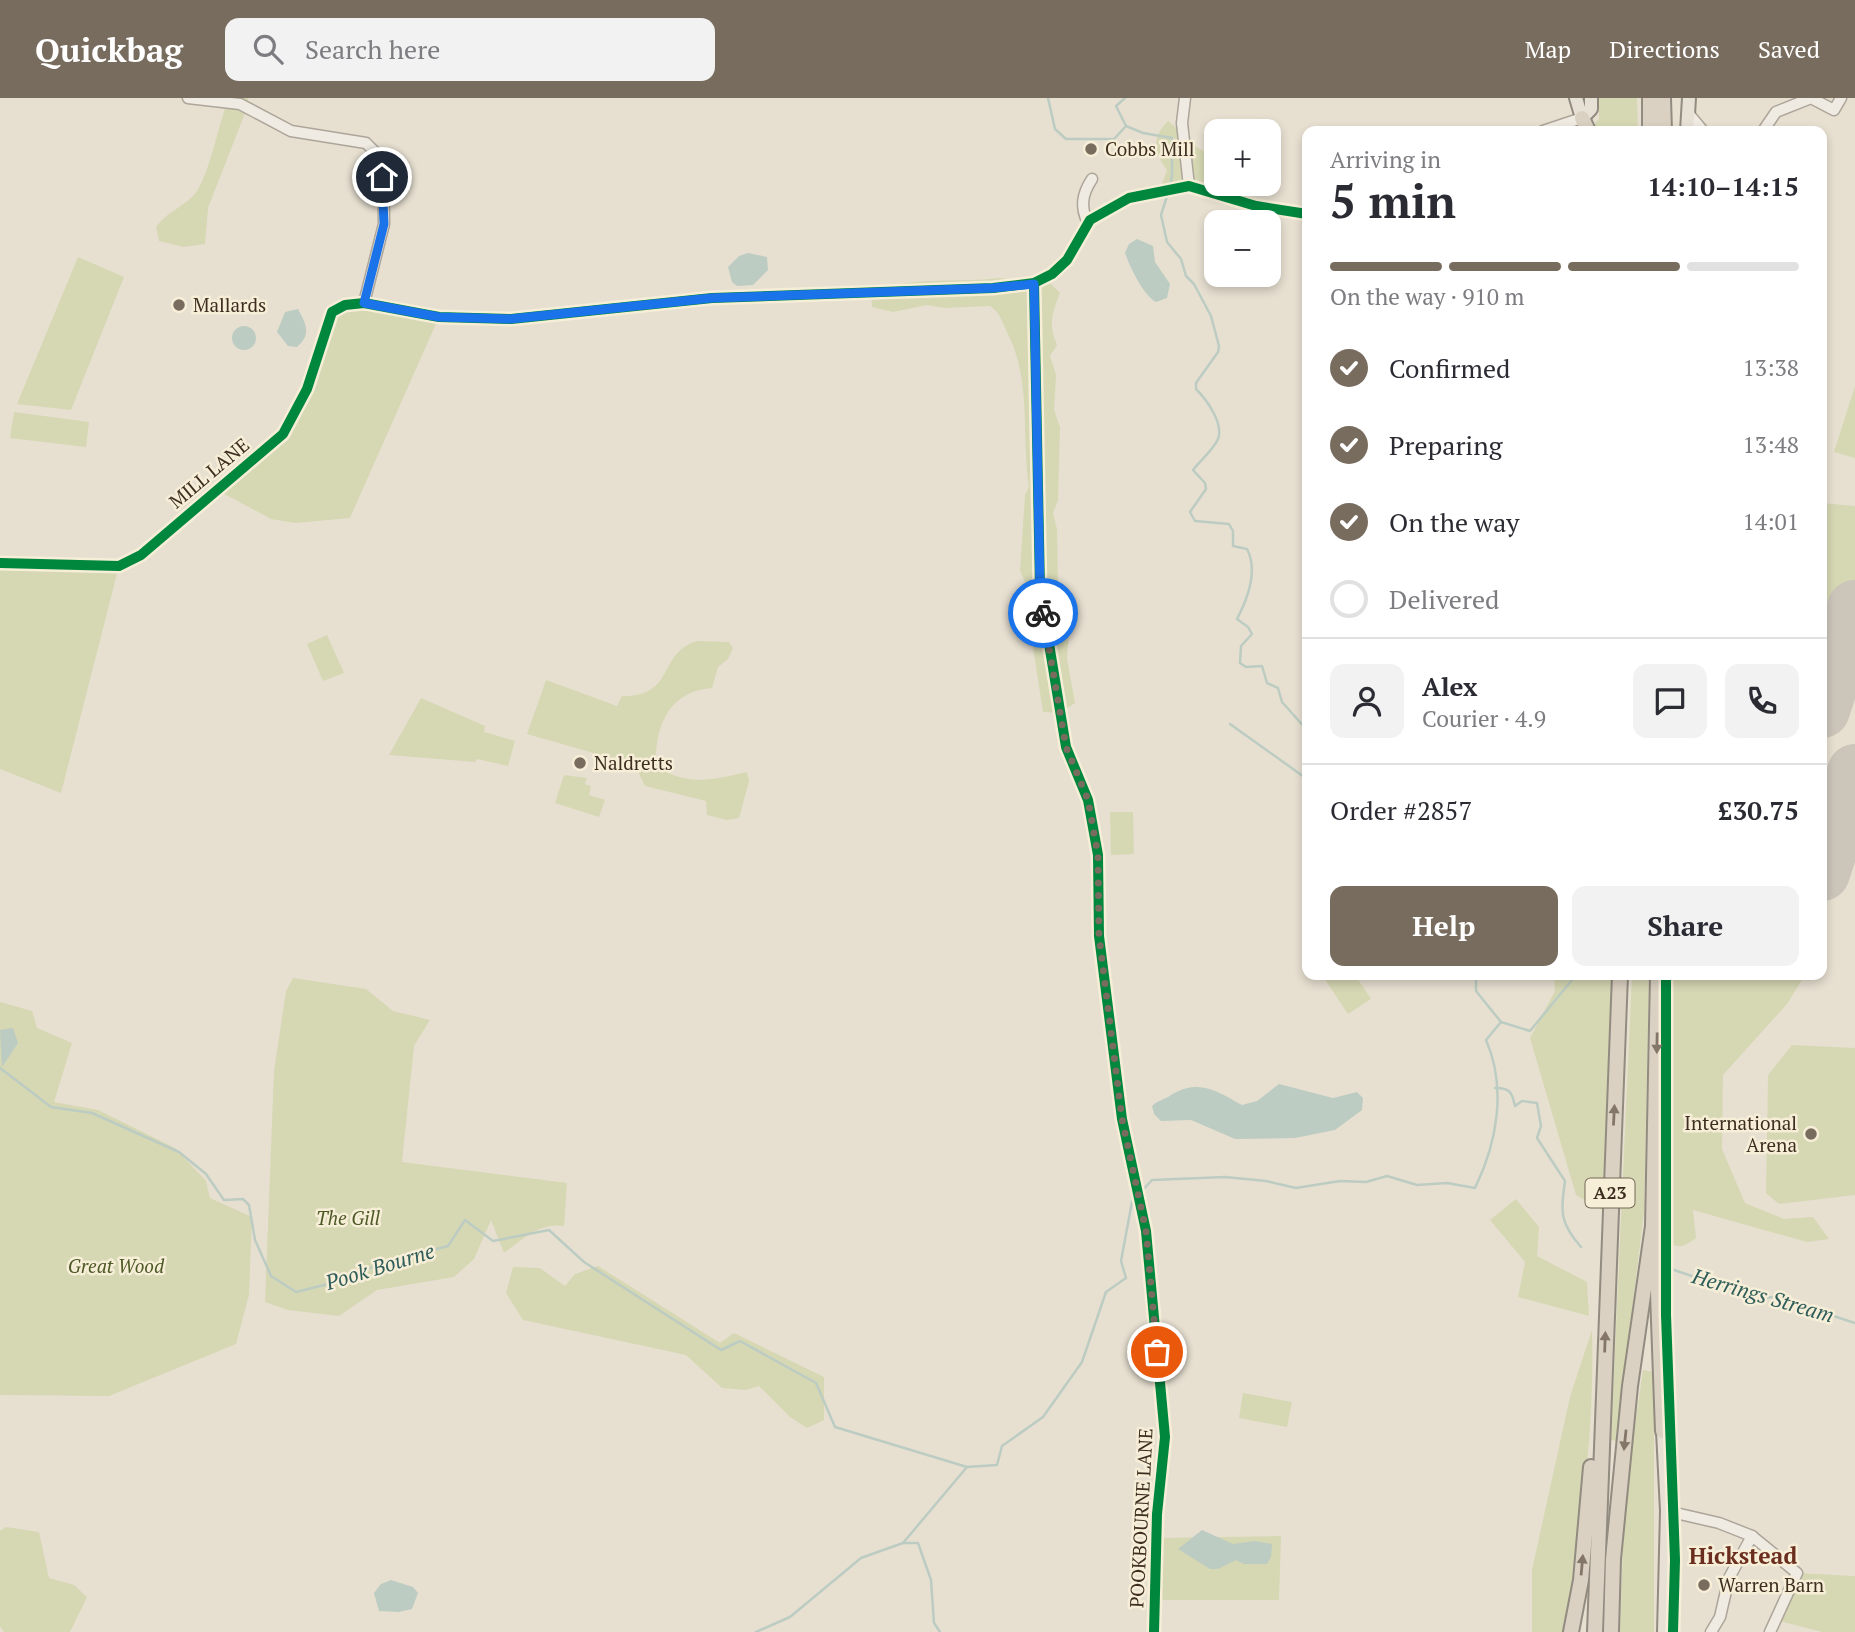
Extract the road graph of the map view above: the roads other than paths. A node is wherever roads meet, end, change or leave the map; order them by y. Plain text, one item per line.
1 (188, 98) edge
2 (1185, 98) edge
3 (1591, 98) edge
4 (1650, 98) edge
5 (1663, 98) edge
6 (1689, 98) edge
7 (1841, 98) edge
8 (1688, 113) junction
9 (1581, 114) edge
10 (1557, 126) edge
11 (1650, 126) edge
12 (1664, 126) edge
13 (1687, 126) edge
14 (1699, 126) edge
15 (1766, 126) edge
16 (1092, 179) dead end
17 (1189, 186) junction
18 (1302, 213) edge
19 (1088, 223) junction
20 (1034, 284) junction
21 (364, 303) junction
22 (0, 563) edge
23 (1620, 980) edge
24 (1658, 980) edge
25 (1653, 1226) junction
26 (1602, 1410) junction
27 (1663, 1431) joint
28 (1667, 1511) junction
29 (1752, 1536) junction
30 (1154, 1632) edge
31 (1572, 1632) edge
32 (1595, 1632) edge
33 (1611, 1632) edge
34 (1664, 1632) edge
35 (1711, 1632) edge
36 (1770, 1632) edge

1 - 21 street
2 - 17 street
3 - 9 main road
4 - 11 highway
5 - 12 highway
6 - 8 main road
7 - 15 street
8 - 13 main road
8 - 14 street
9 - 10 street
16 - 19 street
17 - 18 street
17 - 19 street
19 - 20 street
20 - 21 street
20 - 30 street, POOKBOURNE LANE
21 - 22 street, MILL LANE
26 -> 23 highway, A23
24 -> 25 highway, A23
25 - 27 highway
25 -> 33 highway, A23
31 -> 26 highway
26 - 32 highway, A23
27 - 28 main road
28 - 29 street
28 - 34 main road
29 - 35 street
29 - 36 street

